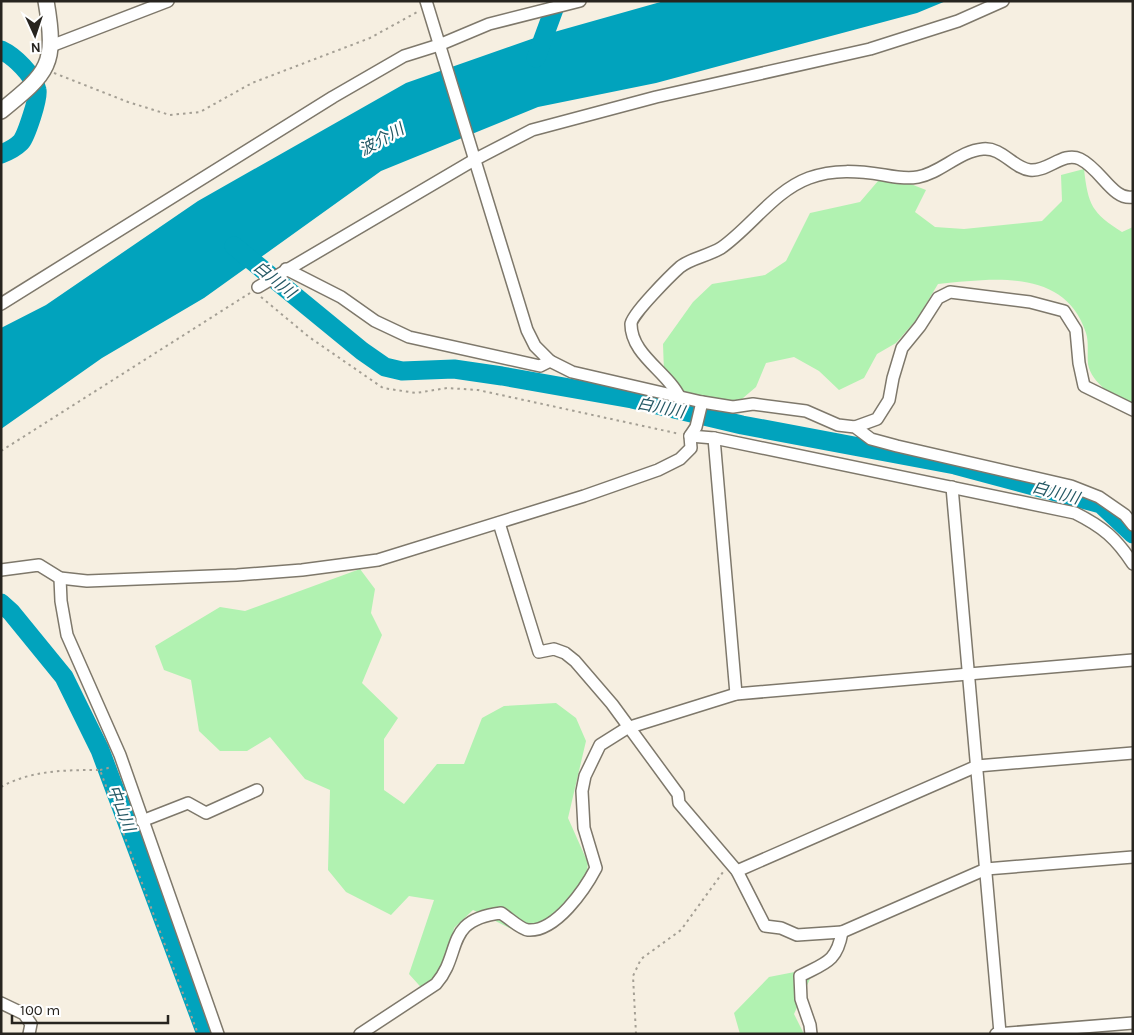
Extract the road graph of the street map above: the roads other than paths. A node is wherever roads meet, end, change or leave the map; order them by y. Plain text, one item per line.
1 (46, 1) edge
2 (168, 1) edge
3 (580, 1) edge
4 (1003, 1) edge
5 (427, 4) edge
6 (51, 46) junction
7 (440, 49) junction
8 (1, 111) edge
9 (474, 160) junction
10 (1133, 197) edge
11 (286, 269) junction
12 (257, 291) road end
13 (1, 304) edge
14 (550, 361) junction
15 (680, 398) junction
16 (702, 405) junction
17 (1133, 410) edge
18 (855, 427) junction
19 (693, 432) junction
20 (714, 438) junction
21 (952, 487) junction
22 (499, 523) junction
23 (1133, 526) edge
24 (1133, 564) edge
25 (1, 570) edge
26 (60, 578) junction
27 (1133, 660) edge
28 (969, 673) junction
29 (736, 694) junction
30 (627, 728) junction
31 (1133, 753) edge
32 (977, 766) junction
33 (257, 790) dead end
34 (142, 821) junction
35 (1133, 856) edge
36 (986, 869) junction
37 (737, 871) junction
38 (842, 932) junction
39 (1, 1003) edge
40 (1133, 1023) edge
41 (998, 1033) edge
42 (29, 1034) edge
43 (218, 1034) edge
44 (360, 1034) edge
45 (811, 1034) edge

1 - 6 main road
2 - 6 street
3 - 7 street
4 - 9 street
5 - 7 street
6 - 8 main road
7 - 9 street
7 - 13 street
9 - 11 street
9 - 14 street
10 - 15 street
11 - 12 street
11 - 14 street
14 - 15 street
15 - 16 street
16 - 18 street
16 - 19 street
17 - 18 street
18 - 23 street
19 - 20 street
19 - 22 street
20 - 21 street
20 - 29 street
21 - 24 street
21 - 28 street
22 - 26 street
22 - 30 street
25 - 26 street
26 - 34 street
27 - 28 street
28 - 29 street
28 - 32 street
29 - 30 street
30 - 37 street
30 - 44 street
31 - 32 street
32 - 36 street
32 - 37 street
33 - 34 street
34 - 43 street
35 - 36 street
36 - 38 street
36 - 41 street
37 - 38 street
38 - 45 street
39 - 42 street
40 - 41 street

